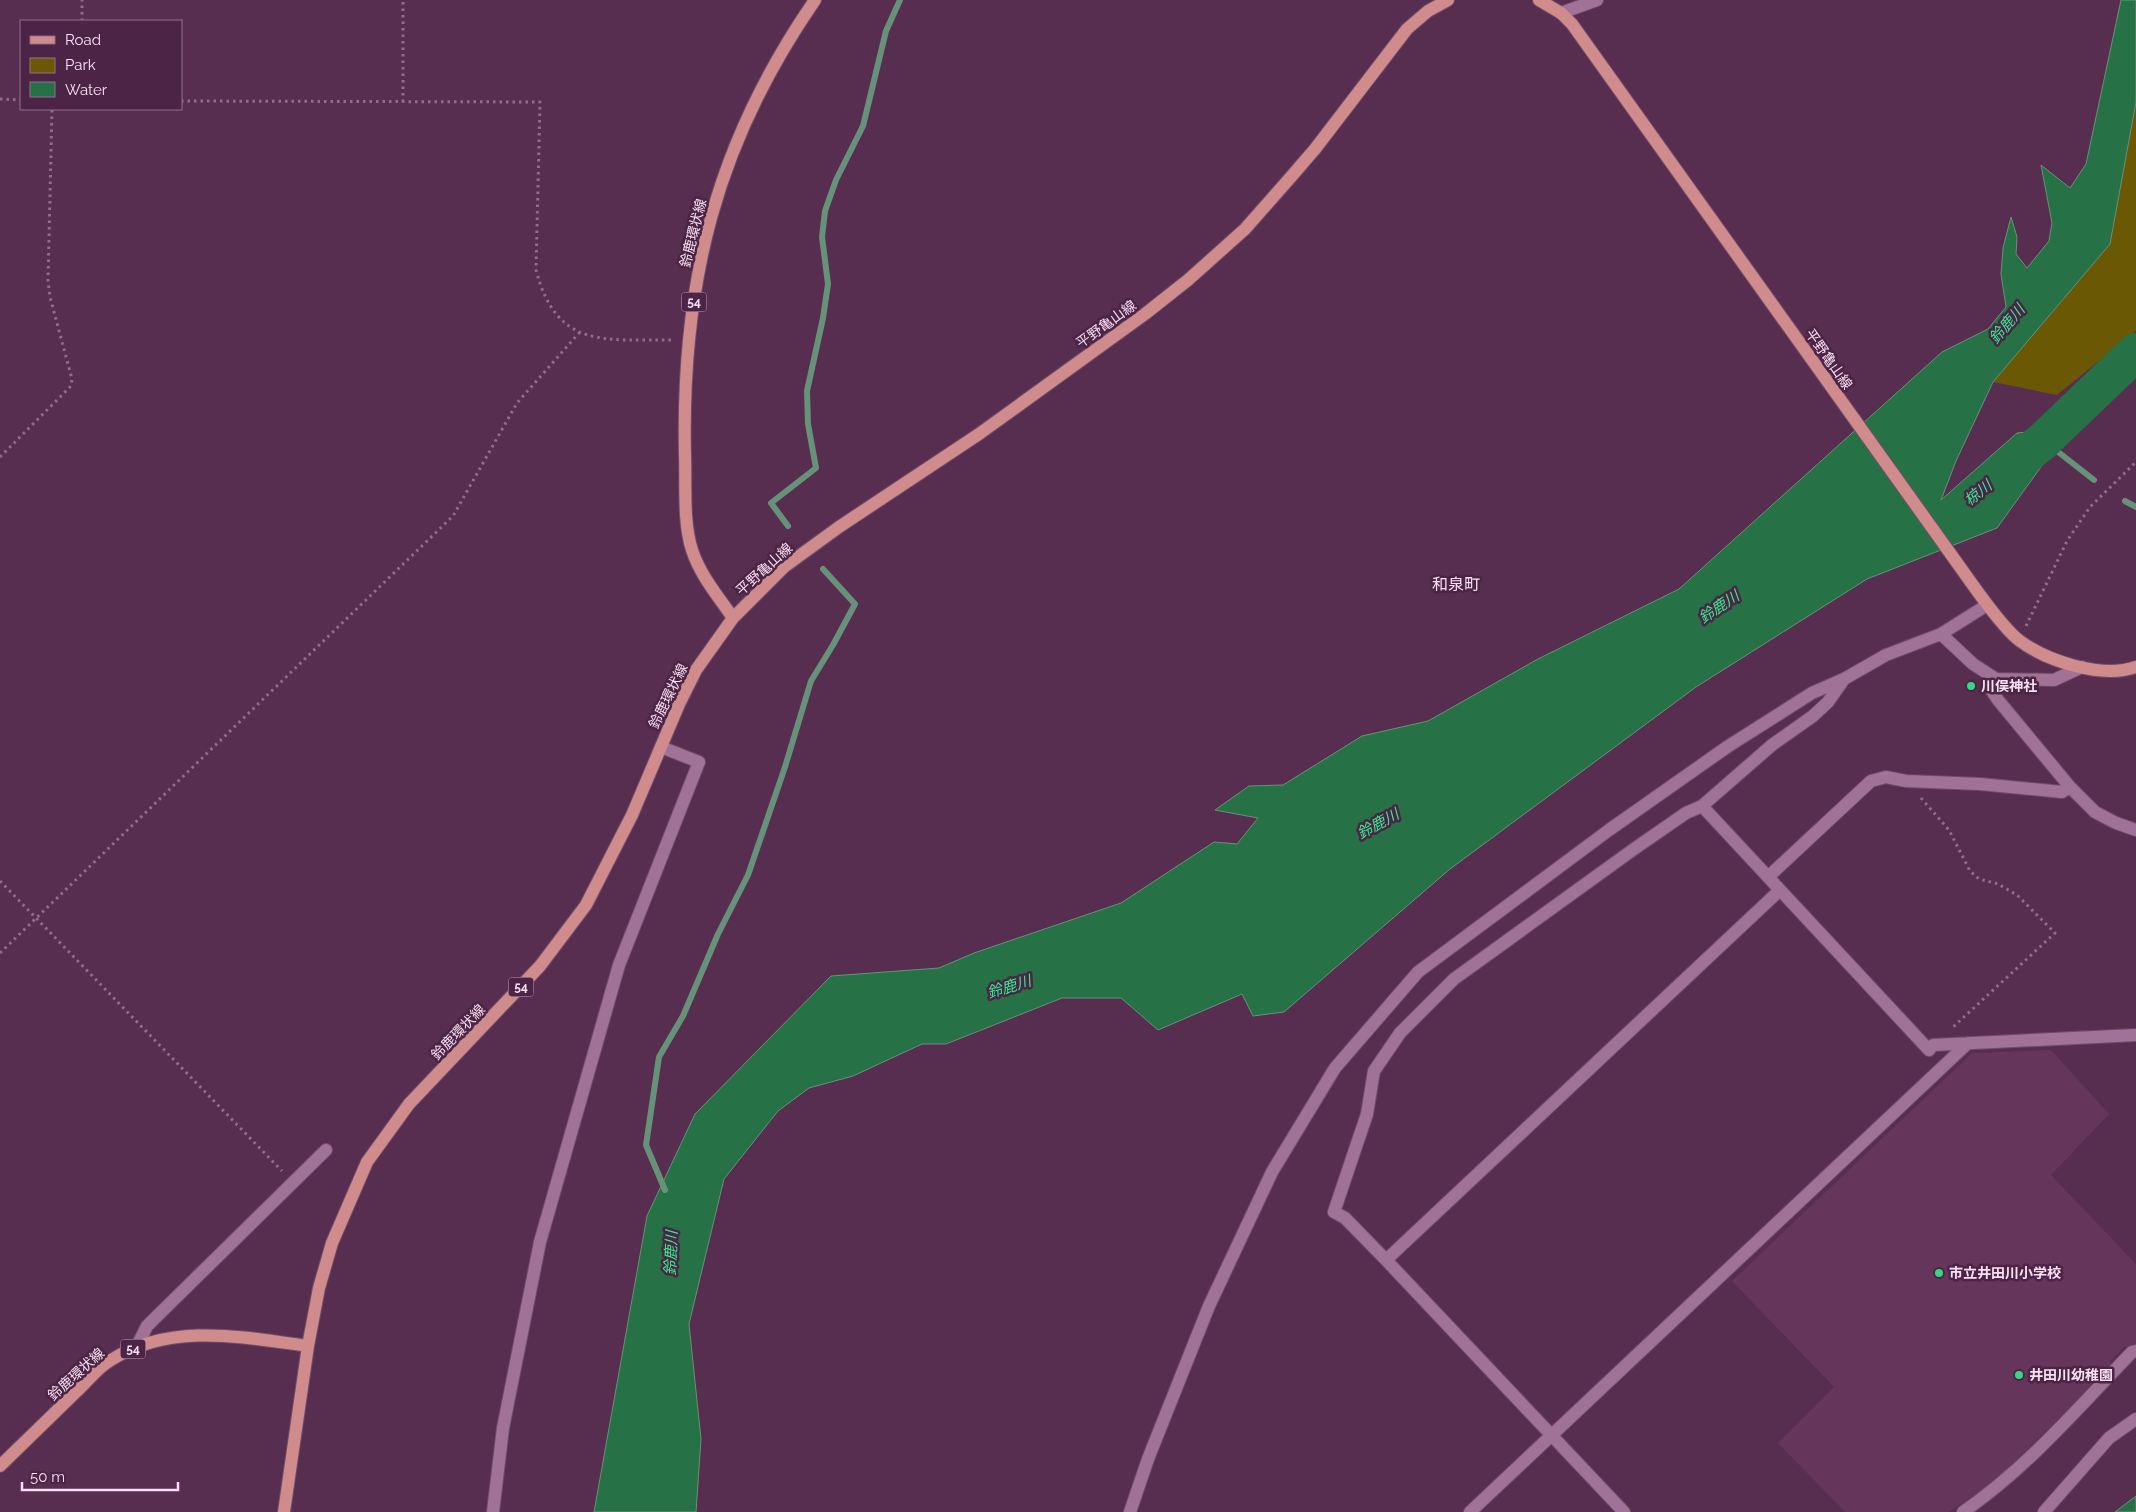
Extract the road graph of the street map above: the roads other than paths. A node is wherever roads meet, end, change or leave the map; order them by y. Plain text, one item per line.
1 (815, 0) edge
2 (1448, 0) edge
3 (1539, 0) edge
4 (1597, 0) edge
5 (1561, 13) junction
6 (1988, 605) junction
7 (732, 618) junction
8 (1941, 634) junction
9 (2082, 667) junction
10 (2133, 668) edge
11 (1844, 679) junction
12 (1996, 679) junction
13 (661, 747) junction
14 (2070, 787) junction
15 (1702, 806) junction
16 (2136, 830) edge
17 (1768, 877) junction
18 (1780, 890) junction
19 (2136, 1035) edge
20 (1968, 1043) junction
21 (326, 1150) dead end
22 (1386, 1260) junction
23 (137, 1346) junction
24 (308, 1346) junction
25 (2136, 1351) edge
26 (2136, 1420) edge
27 (1551, 1435) junction
28 (0, 1466) edge
29 (284, 1512) edge
30 (493, 1512) edge
31 (1130, 1512) edge
32 (1470, 1512) edge
33 (1624, 1512) edge
34 (1963, 1512) edge
35 (2044, 1512) edge

1 - 7 main road, 鈴鹿環状線 / 54
2 - 7 main road, 平野亀山線
3 - 5 main road, 平野亀山線
4 - 5 street
5 - 6 main road, 平野亀山線
6 - 8 street
6 - 9 main road, 平野亀山線
7 - 13 main road, 鈴鹿環状線 / 54
8 - 11 street
8 - 12 street
9 - 10 main road, 平野亀山線
9 - 12 street
11 - 15 street
11 - 31 street
12 - 14 street
13 - 24 main road, 鈴鹿環状線 / 54
13 - 30 street
14 - 16 street
14 - 17 street
15 - 17 street
15 - 22 street
17 - 18 street
18 - 20 street
18 - 22 street
19 - 20 street
20 - 27 street
21 - 23 street
22 - 27 street
23 - 24 main road, 鈴鹿環状線 / 54
23 - 28 main road, 鈴鹿環状線 / 54
24 - 29 main road, 鈴鹿環状線 / 54
25 - 34 street
26 - 35 street
27 - 32 street
27 - 33 street

